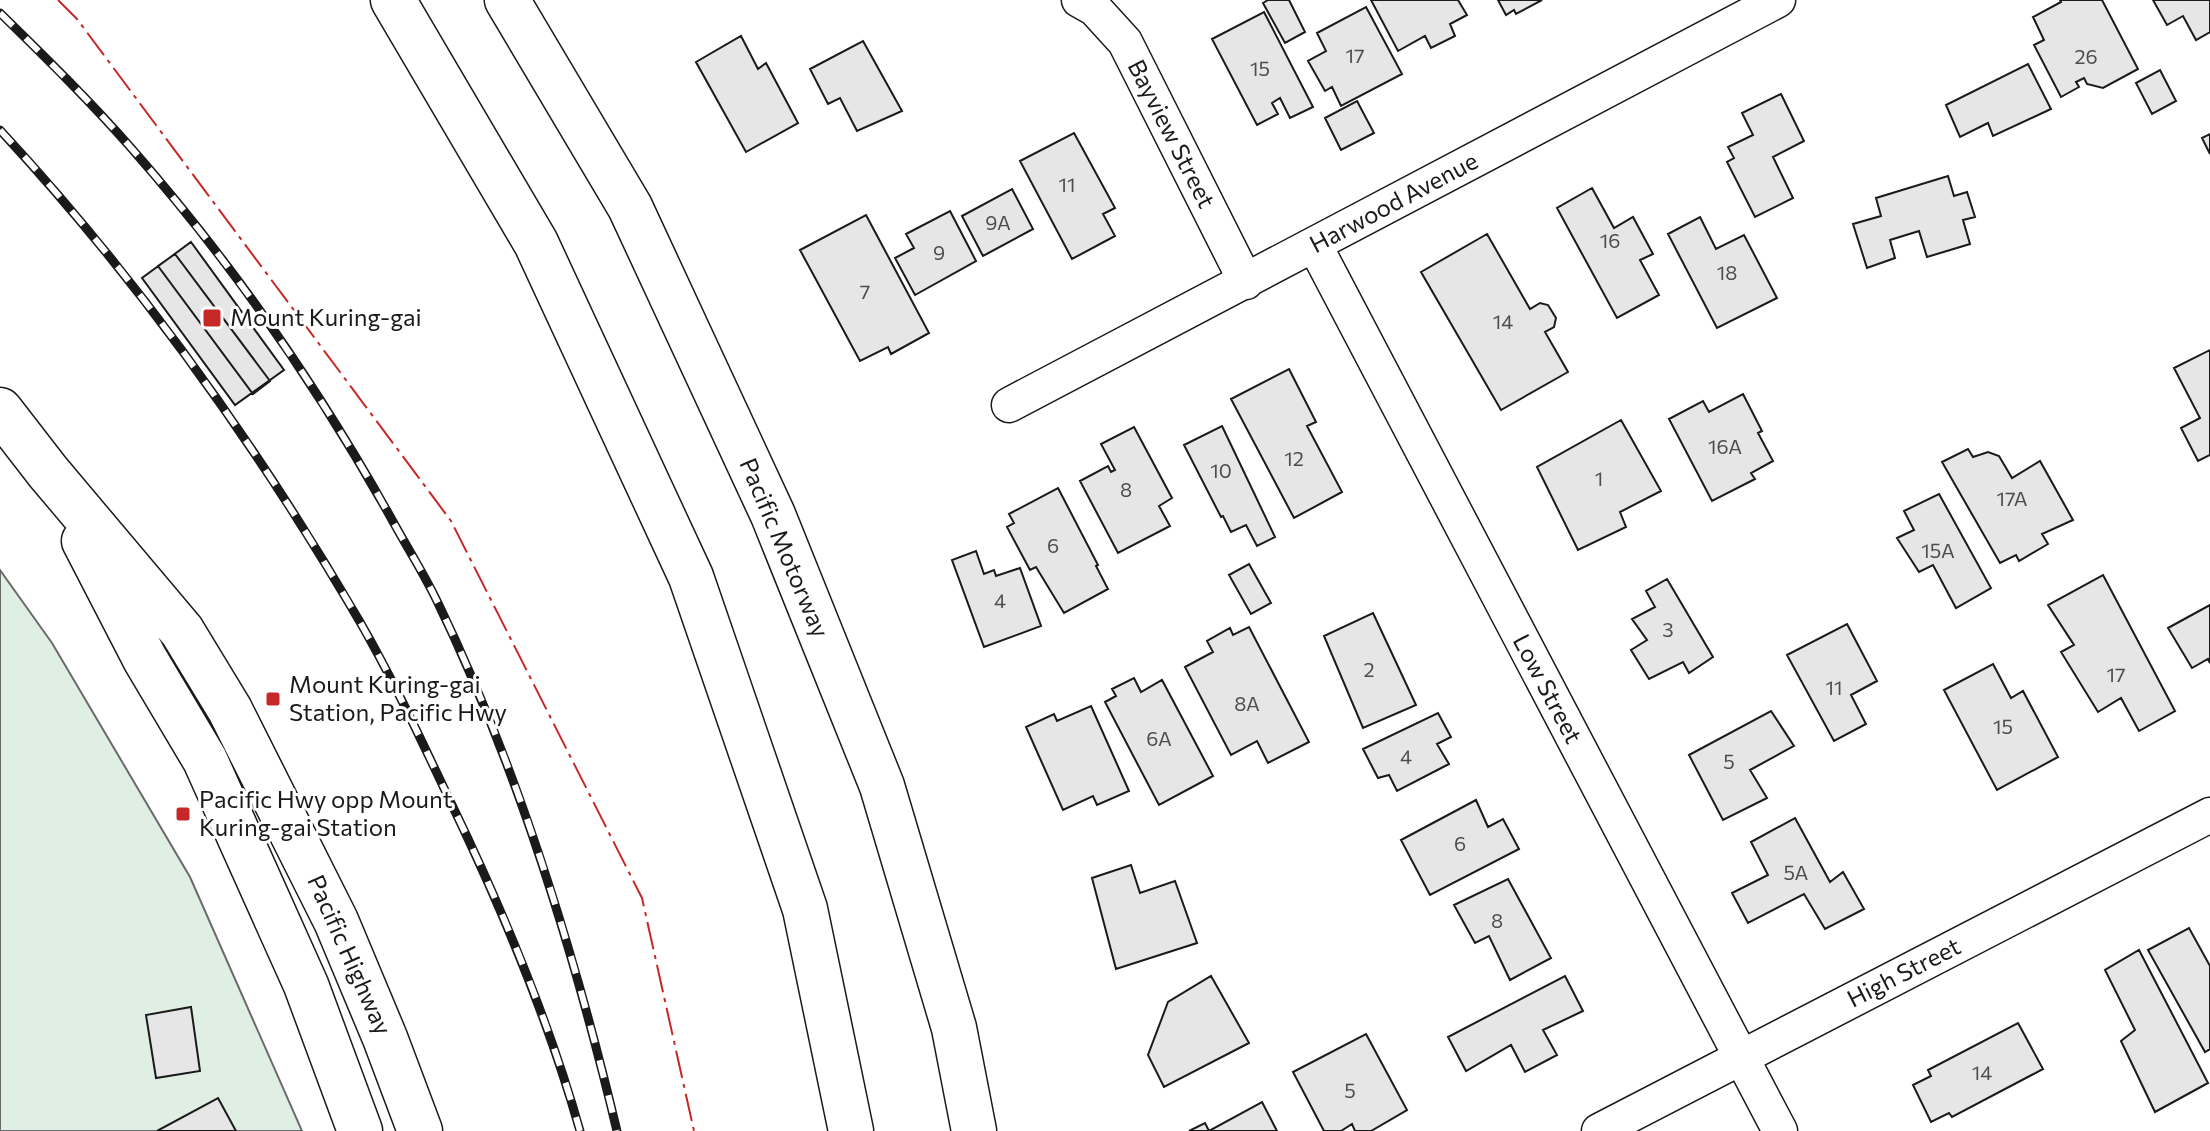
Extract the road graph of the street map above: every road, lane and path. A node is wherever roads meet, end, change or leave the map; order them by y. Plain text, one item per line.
1 (393, 0) edge
2 (507, 0) edge
3 (1079, 0) edge
4 (1778, 0) edge
5 (1738, 9) edge
6 (1315, 246) junction
7 (1246, 282) junction
8 (1009, 405) dead end
9 (0, 410) edge
10 (48, 472) junction
11 (2210, 815) edge
12 (1741, 1057) junction
13 (360, 1131) edge
14 (420, 1131) edge
15 (851, 1131) edge
16 (974, 1131) edge
17 (1599, 1131) edge
18 (1780, 1131) edge

1 - 15 main road
2 - 16 main road, Pacific Motorway
3 - 7 street, Bayview Street
4 - 5 street, Harwood Avenue
5 - 6 street, Harwood Avenue
6 - 7 street, Harwood Avenue
6 - 12 street, Low Street
7 - 8 street, Harwood Avenue
9 - 10 main road, Pacific Highway
10 - 13 main road, Pacific Highway
10 - 14 main road, Pacific Highway
11 - 12 street, High Street
12 - 17 street, High Street
12 - 18 street, Low Street

